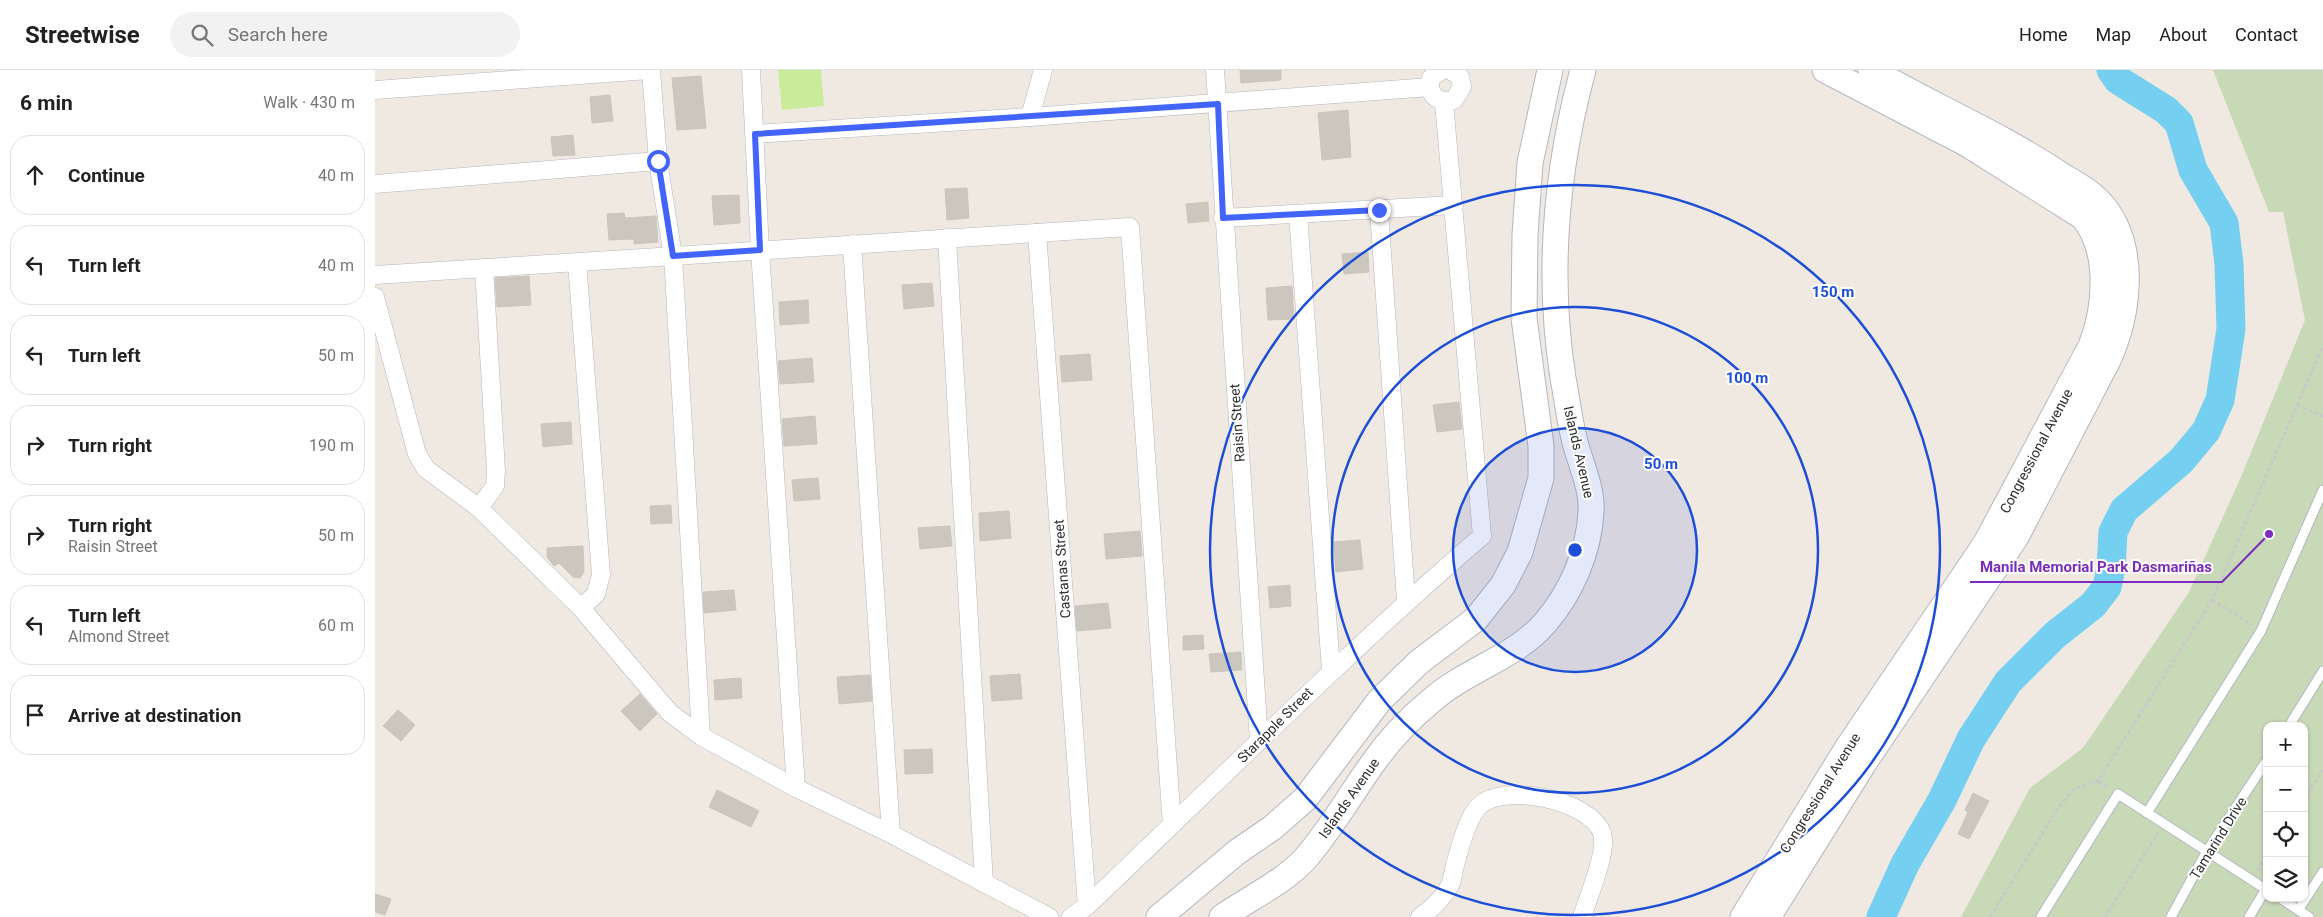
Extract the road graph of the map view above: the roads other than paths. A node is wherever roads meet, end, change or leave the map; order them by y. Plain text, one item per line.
1 (650, 70) edge
2 (751, 70) edge
3 (1043, 70) edge
4 (1215, 70) edge
5 (1442, 70) edge
6 (1450, 70) edge
7 (1550, 70) edge
8 (1583, 70) edge
9 (1825, 70) edge
10 (1871, 70) edge
11 (1430, 87) junction
12 (375, 90) edge
13 (1444, 102) junction
14 (1218, 104) junction
15 (1030, 117) junction
16 (755, 134) junction
17 (658, 161) junction
18 (375, 184) edge
19 (1453, 205) junction
20 (1379, 210) junction
21 (1298, 214) junction
22 (1223, 218) junction
23 (1037, 233) junction
24 (947, 238) junction
25 (852, 244) junction
26 (760, 250) junction
27 (673, 256) junction
28 (577, 262) junction
29 (484, 268) junction
30 (375, 275) edge
31 (375, 297) edge
32 (1555, 316) junction
33 (1524, 318) junction
34 (2323, 490) edge
35 (479, 508) junction
36 (1406, 601) junction
37 (581, 608) junction
38 (1331, 670) junction
39 (2323, 671) edge
40 (2291, 722) edge
41 (701, 736) junction
42 (1259, 741) junction
43 (2263, 766) edge
44 (796, 788) junction
45 (2147, 813) junction
46 (1172, 825) junction
47 (891, 834) junction
48 (2207, 851) junction
49 (2323, 872) edge
50 (984, 883) junction
51 (2263, 887) edge
52 (2263, 894) edge
53 (2286, 902) edge
54 (1087, 906) junction
55 (2298, 910) junction
56 (1049, 917) edge
57 (1071, 917) edge
58 (1159, 917) edge
59 (1222, 917) edge
60 (1419, 917) edge
61 (1581, 917) edge
62 (1743, 917) edge
63 (1768, 917) edge
64 (2041, 917) edge
65 (2171, 917) edge
66 (2249, 917) edge
67 (2309, 917) edge

1 - 12 street
1 - 17 street
2 - 16 street
3 - 15 street
4 - 14 street, Raisin Street
5 - 11 street
6 - 13 street
7 - 33 main road
8 - 32 main road, Islands Avenue
9 - 62 main road, Congressional Avenue
10 - 63 main road, Congressional Avenue
11 - 13 street
11 - 14 street
13 - 19 street
14 - 15 street
14 - 22 street, Raisin Street
15 - 16 street
16 - 26 street
17 - 18 street
17 - 27 street
19 - 20 street
19 - 36 street, Starapple Street
20 - 21 street
20 - 36 street
21 - 22 street
21 - 38 street
22 - 42 street, Raisin Street
23 - 24 street
23 - 46 street
23 - 54 street, Castanas Street
24 - 25 street
24 - 50 street
25 - 26 street
25 - 47 street
26 - 27 street
26 - 44 street
27 - 28 street
27 - 41 street
28 - 29 street
28 - 37 street
29 - 30 street
29 - 35 street
31 - 35 street
32 - 33 main road
32 - 59 main road, Islands Avenue
33 - 58 main road
34 - 45 lane
35 - 37 street
36 - 38 street, Starapple Street
37 - 41 street
38 - 42 street, Starapple Street
39 - 40 lane
41 - 44 street
42 - 46 street, Starapple Street
43 - 48 lane, Tamarind Drive
44 - 47 street
45 - 48 lane
45 - 64 lane
46 - 54 street, Starapple Street
47 - 50 street
48 - 51 lane
48 - 65 lane, Tamarind Drive
49 - 55 lane
50 - 56 street
52 - 66 lane
53 - 55 lane
54 - 57 street, Starapple Street
55 - 67 lane
60 - 61 street

